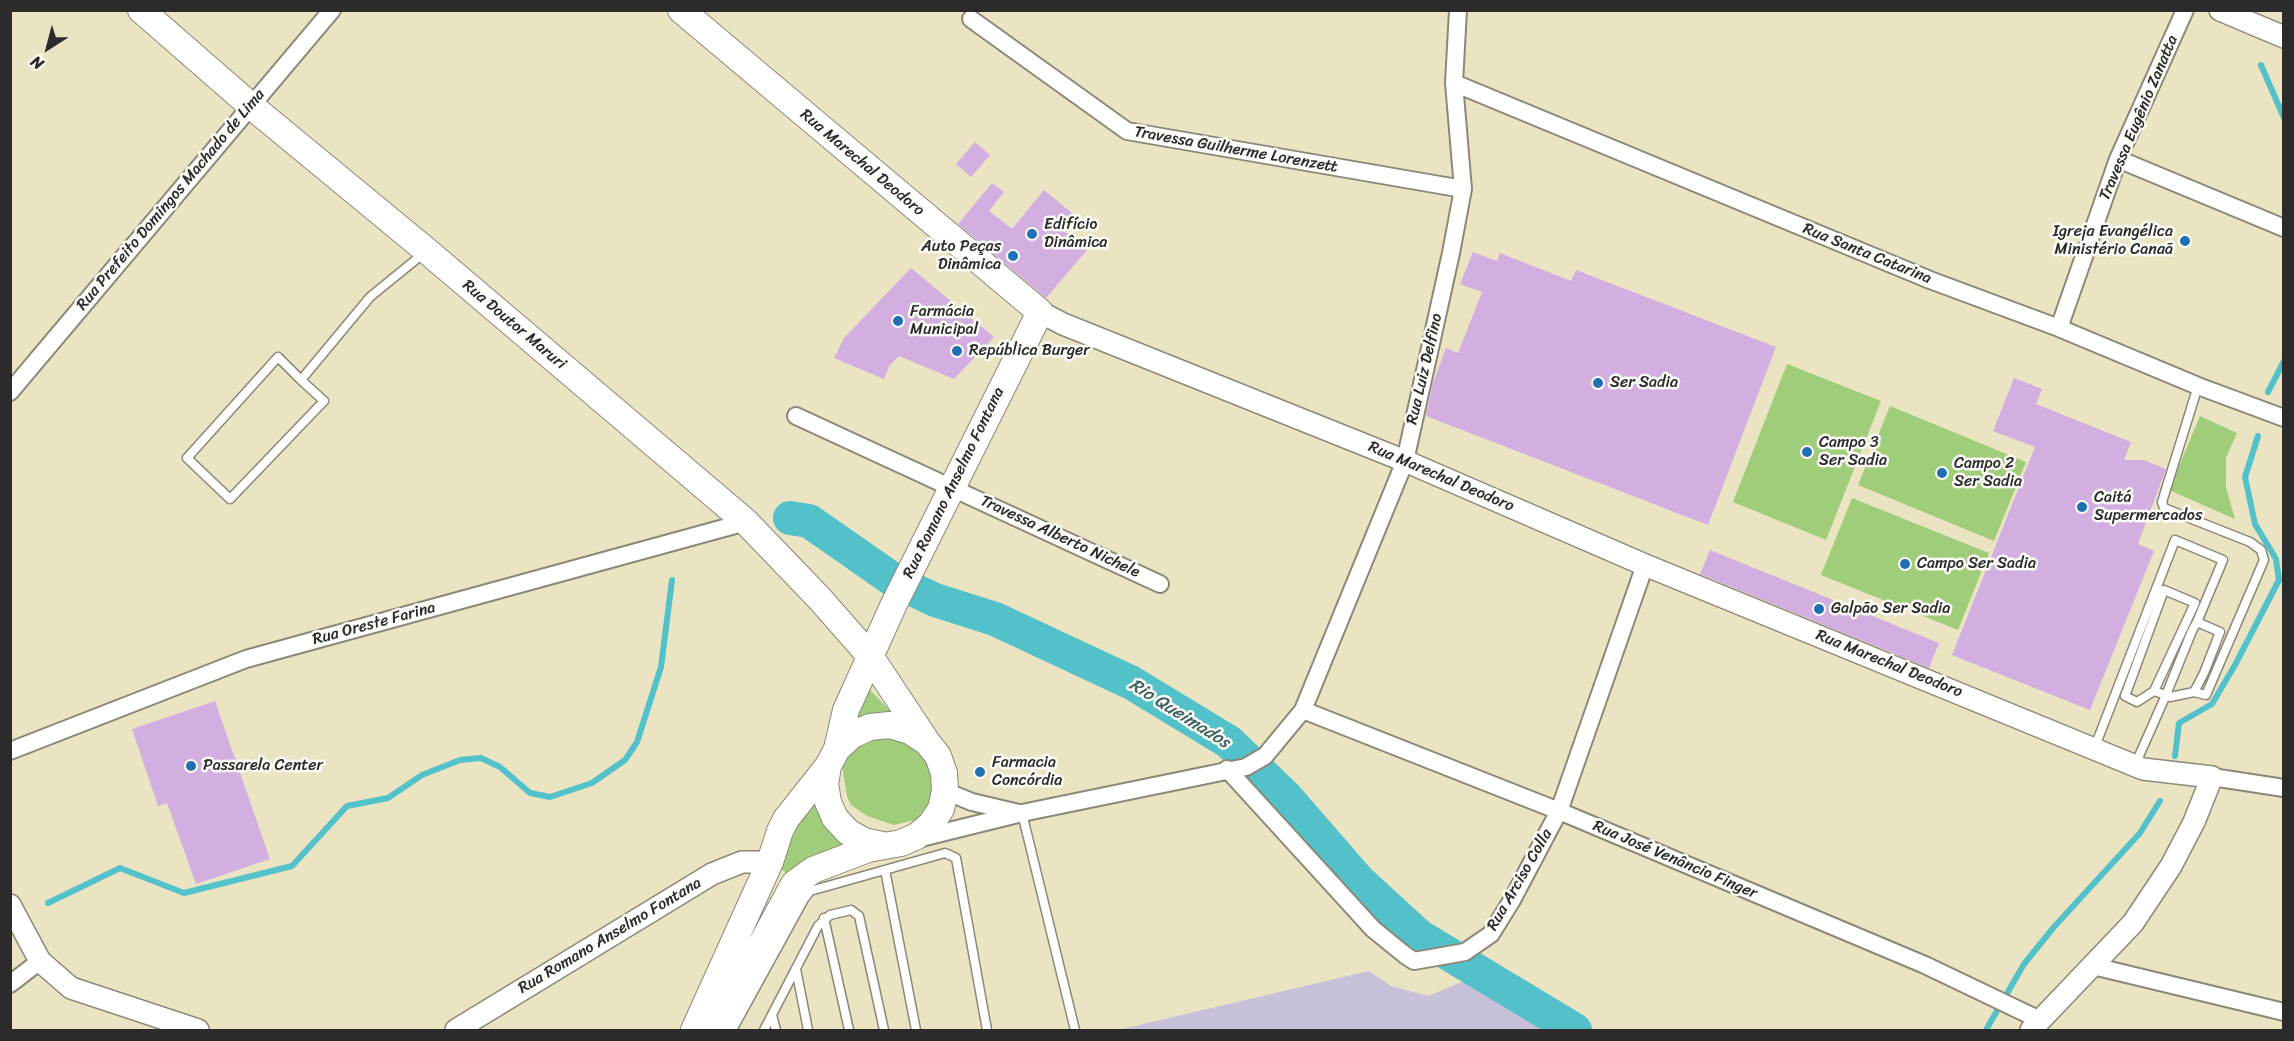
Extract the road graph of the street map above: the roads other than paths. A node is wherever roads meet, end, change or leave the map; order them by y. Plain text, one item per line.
1 (141, 10) edge
2 (332, 10) edge
3 (681, 10) edge
4 (1458, 10) edge
5 (2185, 10) edge
6 (2220, 10) edge
7 (971, 19) dead end
8 (2283, 37) edge
9 (1454, 83) junction
10 (250, 105) junction
11 (2118, 159) junction
12 (1463, 189) junction
13 (2283, 228) edge
14 (427, 251) junction
15 (1040, 312) junction
16 (2059, 328) junction
17 (301, 380) junction
18 (2198, 386) junction
19 (10, 392) edge
20 (795, 416) dead end
21 (2283, 418) edge
22 (1405, 461) junction
23 (951, 487) junction
24 (746, 522) junction
25 (1645, 564) junction
26 (1160, 584) dead end
27 (2196, 622) junction
28 (870, 656) junction
29 (2154, 691) junction
30 (2194, 692) junction
31 (2166, 695) junction
32 (1303, 710) junction
33 (927, 742) junction
34 (2094, 749) junction
35 (10, 751) edge
36 (833, 757) junction
37 (2135, 765) junction
38 (1227, 769) junction
39 (2212, 777) junction
40 (2283, 788) edge
41 (945, 791) junction
42 (1559, 811) junction
43 (1022, 813) junction
44 (889, 853) junction
45 (770, 862) junction
46 (794, 884) junction
47 (10, 905) edge
48 (824, 918) junction
49 (39, 961) junction
50 (2093, 966) junction
51 (796, 969) junction
52 (10, 984) edge
53 (2283, 1012) edge
54 (772, 1015) junction
55 (2036, 1025) edge
56 (198, 1030) edge
57 (456, 1030) edge
58 (694, 1030) edge
59 (715, 1030) edge
60 (732, 1030) edge
61 (764, 1030) edge
62 (776, 1030) edge
63 (808, 1030) edge
64 (849, 1030) edge
65 (884, 1030) edge
66 (916, 1030) edge
67 (987, 1030) edge
68 (1075, 1030) edge

1 - 10 main road, Rua Doutor Maruri
2 - 10 street, Rua Prefeito Domingos Machado de Lima
3 - 15 main road, Rua Marechal Deodoro
4 - 9 street, Rua Luiz Delfino
5 - 11 street, Travessa Eugênio Zanatta
6 - 8 street
7 - 12 street, Travessa Guilherme Lorenzett
9 - 12 street, Rua Luiz Delfino
9 - 16 street, Rua Santa Catarina
10 - 14 main road, Rua Doutor Maruri
10 - 19 street, Rua Prefeito Domingos Machado de Lima
11 - 13 street
11 - 16 street, Travessa Eugênio Zanatta
12 - 22 street, Rua Luiz Delfino
14 - 17 lane
14 - 24 main road, Rua Doutor Maruri
15 - 22 street, Rua Marechal Deodoro
15 - 23 main road, Rua Romano Anselmo Fontana
16 - 18 street, Rua Santa Catarina
17 - 17 lane
18 - 21 street, Rua Santa Catarina
18 - 30 lane
20 - 23 street, Travessa Alberto Nichele
22 - 25 street, Rua Marechal Deodoro
22 - 32 street, Rua Luiz Delfino
23 - 26 street, Travessa Alberto Nichele
23 - 28 main road, Rua Romano Anselmo Fontana
24 - 28 main road, Rua Doutor Maruri
24 - 35 street, Rua Oreste Farina
25 - 34 street, Rua Marechal Deodoro
25 - 42 street, Rua Arciso Colla
27 - 30 lane
27 - 31 lane
27 - 34 lane
28 - 33 main road, Rua Doutor Maruri
28 - 36 main road
29 - 29 lane
29 - 31 lane
30 - 31 lane
31 - 37 lane
32 - 38 street, Rua Luiz Delfino
32 - 42 street, Rua José Venâncio Finger
33 - 36 main road
33 - 41 main road
34 - 37 street, Rua Marechal Deodoro
36 - 44 main road
36 - 45 main road
37 - 39 street, Rua Marechal Deodoro
38 - 42 street, Rua Arciso Colla
38 - 43 street
39 - 40 street, Rua Marechal Deodoro
39 - 50 street
41 - 43 street
41 - 44 main road
42 - 55 street, Rua José Venâncio Finger
43 - 44 street
43 - 68 lane
44 - 46 main road
44 - 60 lane
44 - 66 lane
44 - 67 lane
45 - 46 main road
45 - 57 street, Rua Romano Anselmo Fontana
45 - 58 main road
46 - 59 main road
47 - 49 street
48 - 51 lane
48 - 64 lane
48 - 65 lane
49 - 52 street
49 - 56 street
50 - 53 street
50 - 55 street
51 - 54 lane
51 - 63 lane
54 - 61 lane
54 - 62 lane

